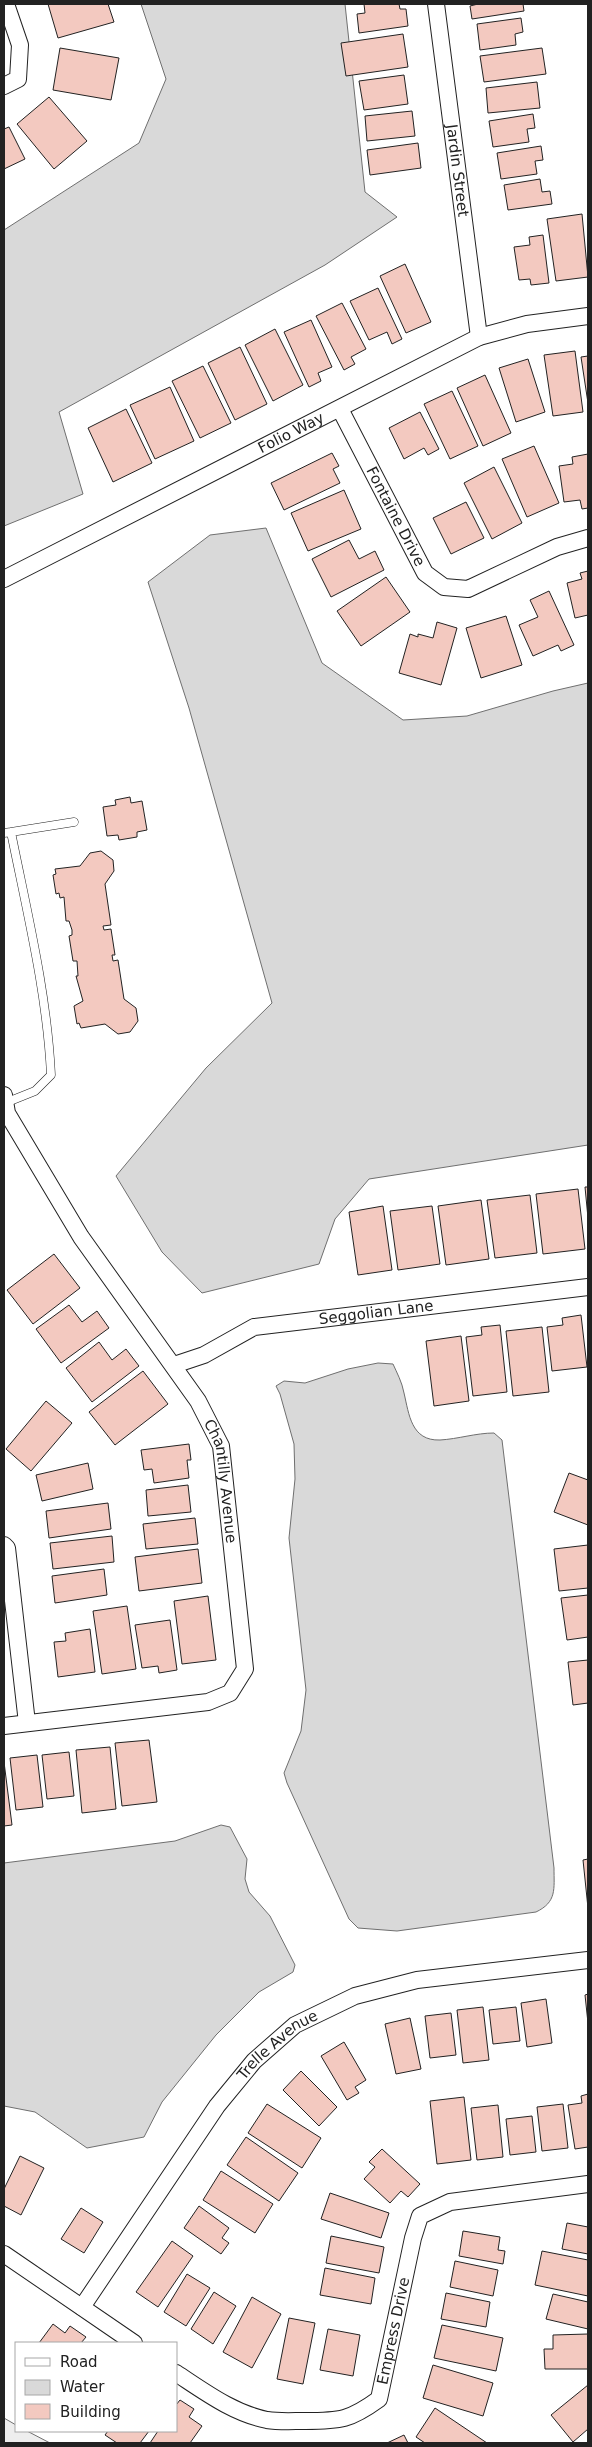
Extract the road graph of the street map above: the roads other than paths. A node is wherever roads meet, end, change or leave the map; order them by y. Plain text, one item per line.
1 (6, 4) edge
2 (436, 4) edge
3 (4, 86) edge
4 (588, 316) edge
5 (479, 337) junction
6 (340, 409) junction
7 (588, 538) edge
8 (4, 579) edge
9 (74, 822) dead end
10 (8, 833) edge
11 (4, 1099) edge
12 (588, 1287) edge
13 (174, 1365) junction
14 (4, 1545) edge
15 (10, 1621) edge
16 (27, 1723) junction
17 (4, 1726) edge
18 (588, 1960) edge
19 (588, 2184) edge
20 (4, 2254) edge
21 (82, 2307) junction
22 (133, 2342) edge
23 (178, 2373) edge

1 - 3 street
2 - 5 street, Jardin Street
4 - 5 street, Folio Way
5 - 6 street, Folio Way
6 - 7 street, Fontaine Drive
6 - 8 street, Folio Way
9 - 10 lane
10 - 11 lane
11 - 13 street, Chantilly Avenue
12 - 13 street, Seggolian Lane
13 - 16 street, Chantilly Avenue
14 - 15 street
15 - 16 street
16 - 17 street, Chantilly Avenue
18 - 21 street, Trelle Avenue
19 - 23 street, Empress Drive
20 - 21 street
21 - 22 street

